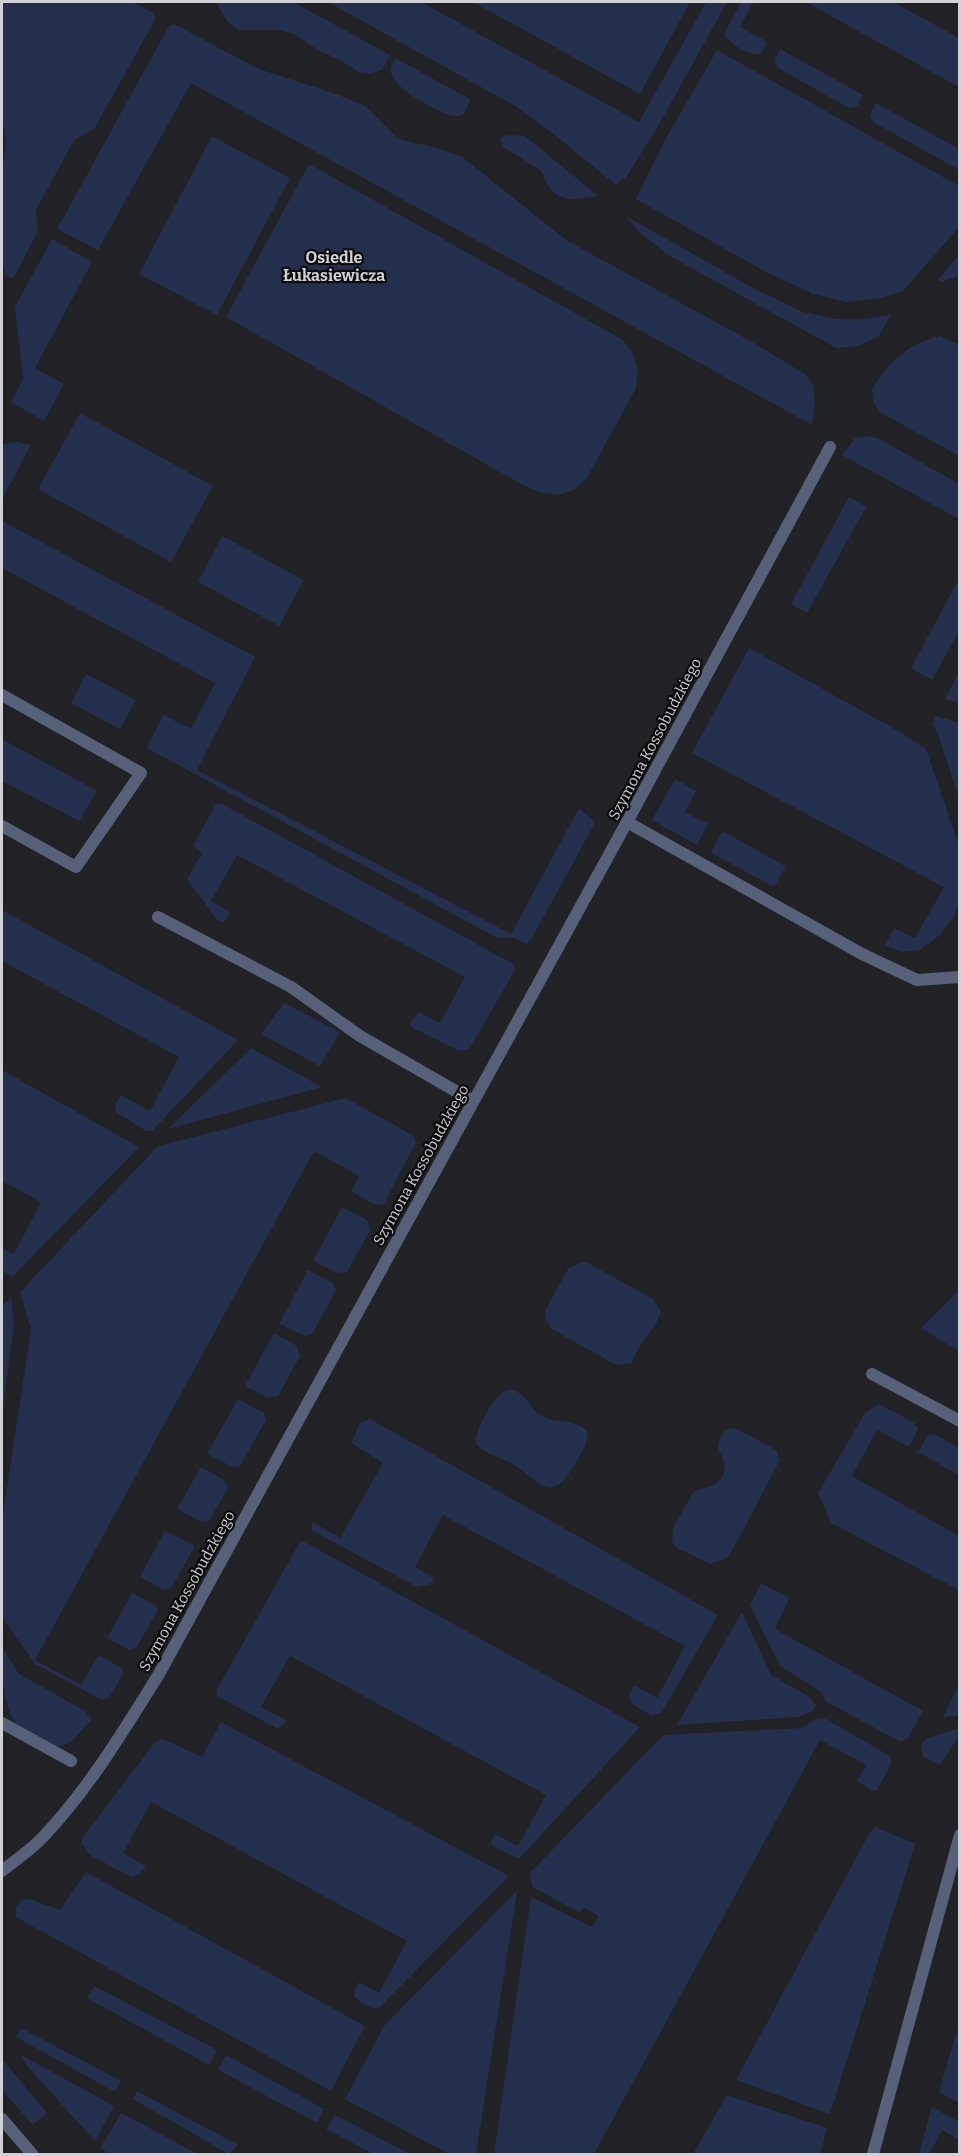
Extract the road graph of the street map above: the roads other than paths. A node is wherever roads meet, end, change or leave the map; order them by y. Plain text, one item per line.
1 (830, 447) dead end
2 (2, 695) edge
3 (627, 822) junction
4 (2, 826) edge
5 (158, 917) dead end
6 (960, 977) edge
7 (474, 1101) junction
8 (872, 1374) dead end
9 (960, 1421) edge
10 (2, 1723) edge
11 (71, 1761) dead end
12 (960, 1835) edge
13 (2, 1871) edge
14 (2, 2119) edge
15 (32, 2154) edge
16 (873, 2154) edge

1 - 3 street, Szymona Kossobudzkiego
2 - 4 street
3 - 6 street
3 - 7 street, Szymona Kossobudzkiego
5 - 7 street
7 - 13 street, Szymona Kossobudzkiego
8 - 9 street
10 - 11 street
12 - 16 street
14 - 15 street

